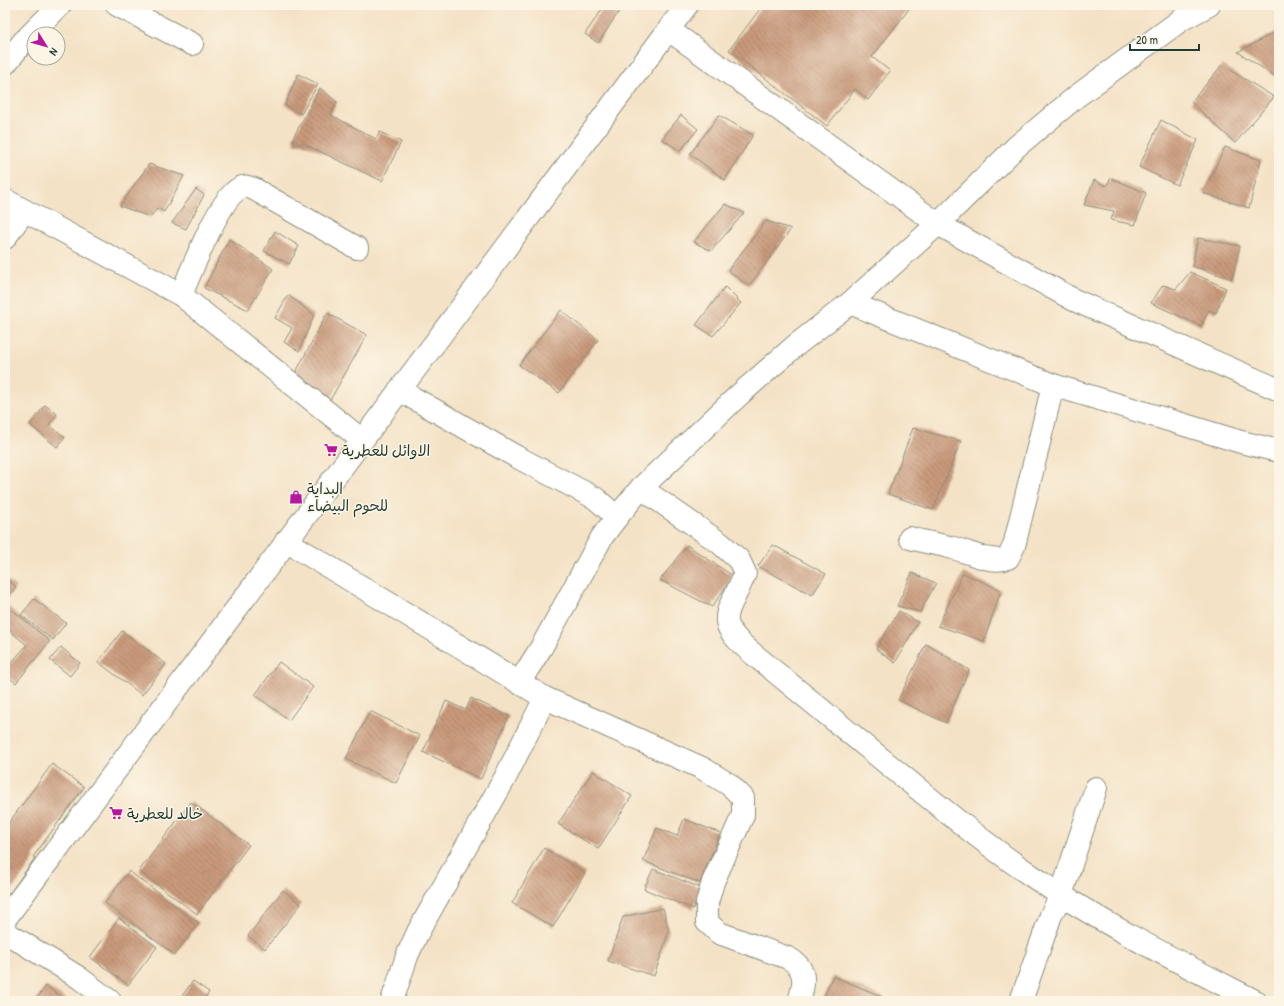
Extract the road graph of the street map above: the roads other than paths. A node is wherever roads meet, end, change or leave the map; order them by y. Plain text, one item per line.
1 (60, 5) edge
2 (117, 5) edge
3 (687, 5) edge
4 (1209, 5) edge
5 (669, 30) junction
6 (192, 44) dead end
7 (5, 64) edge
8 (5, 200) edge
9 (24, 211) junction
10 (938, 224) junction
11 (5, 238) edge
12 (357, 248) dead end
13 (181, 295) junction
14 (850, 303) junction
15 (1053, 385) junction
16 (399, 390) junction
17 (1279, 390) edge
18 (362, 440) junction
19 (1279, 451) edge
20 (641, 488) junction
21 (617, 517) junction
22 (910, 538) dead end
23 (286, 541) junction
24 (519, 683) junction
25 (545, 698) junction
26 (1096, 788) dead end
27 (1061, 895) junction
28 (5, 919) edge
29 (5, 932) edge
30 (110, 1001) edge
31 (392, 1001) edge
32 (798, 1001) edge
33 (1021, 1001) edge
34 (1255, 1001) edge

1 - 7 street
2 - 6 street
3 - 5 street
4 - 10 street
5 - 10 street
5 - 16 street
8 - 9 street
9 - 11 street
9 - 13 street
10 - 14 street
10 - 17 street
12 - 13 street
13 - 18 street
14 - 15 street
14 - 20 street
15 - 19 street
15 - 22 street
16 - 18 street
16 - 21 street
18 - 23 street
20 - 21 street
20 - 27 street
21 - 24 street
23 - 24 street
23 - 28 street
24 - 25 street
25 - 31 street
25 - 32 street
26 - 27 street
27 - 33 street
27 - 34 street
29 - 30 street

